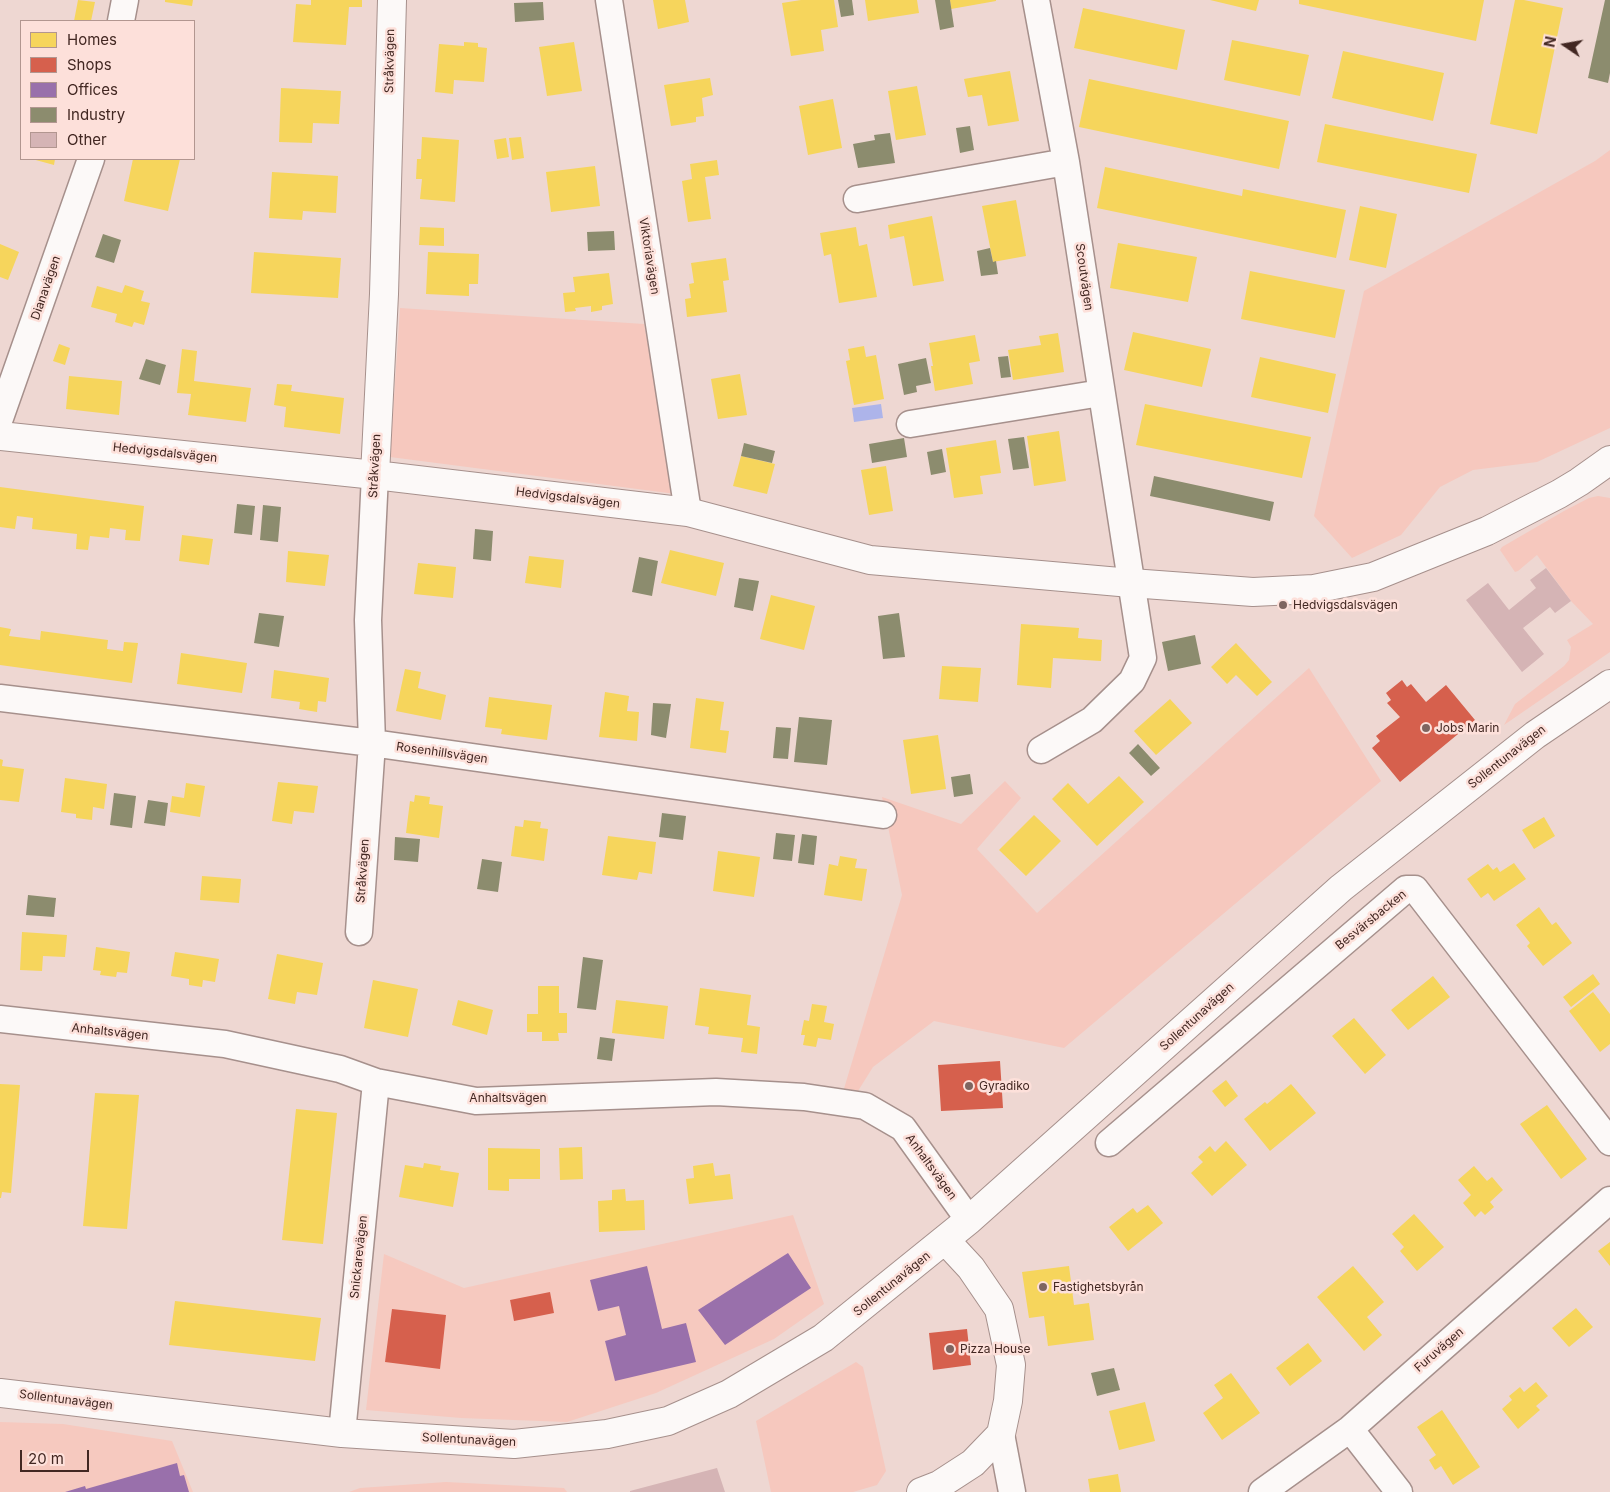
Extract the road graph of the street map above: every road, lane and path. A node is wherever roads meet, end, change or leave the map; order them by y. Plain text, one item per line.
1 (125, 0) edge
2 (392, 0) edge
3 (609, 0) edge
4 (1036, 0) edge
5 (121, 20) edge
6 (91, 160) edge
7 (1066, 162) junction
8 (857, 198) dead end
9 (1101, 392) junction
10 (0, 418) edge
11 (910, 424) dead end
12 (0, 436) edge
13 (1610, 460) edge
14 (375, 474) junction
15 (688, 512) junction
16 (1131, 583) junction
17 (1610, 684) edge
18 (0, 698) edge
19 (372, 743) junction
20 (1041, 750) dead end
21 (883, 815) dead end
22 (359, 932) dead end
23 (0, 1020) edge
24 (376, 1082) junction
25 (1610, 1142) edge
26 (1109, 1144) dead end
27 (1610, 1200) edge
28 (969, 1220) junction
29 (946, 1241) junction
30 (0, 1393) edge
31 (1350, 1429) junction
32 (342, 1432) junction
33 (1001, 1434) junction
34 (921, 1492) edge
35 (1012, 1492) edge
36 (1262, 1492) edge
37 (1399, 1492) edge

1 - 5 street
2 - 14 street, Stråkvägen
3 - 15 street, Viktoriavägen
4 - 7 street, Scoutvägen
6 - 10 street, Dianavägen
7 - 8 street
7 - 9 street, Scoutvägen
9 - 11 street
9 - 16 street, Scoutvägen
12 - 14 street, Hedvigsdalsvägen
13 - 16 street, Hedvigsdalsvägen
14 - 15 street, Hedvigsdalsvägen
14 - 19 street, Stråkvägen
15 - 16 street, Hedvigsdalsvägen
16 - 20 street
17 - 28 street, Sollentunavägen
18 - 19 street, Rosenhillsvägen
19 - 21 street, Rosenhillsvägen
19 - 22 street, Stråkvägen
23 - 24 street, Anhaltsvägen
24 - 28 street, Anhaltsvägen
24 - 32 street, Snickarevägen
25 - 26 street, Besvärsbacken
27 - 31 street, Furuvägen
28 - 29 street, Sollentunavägen
29 - 32 street, Sollentunavägen
29 - 33 street
30 - 32 street, Sollentunavägen
31 - 36 street, Furuvägen
31 - 37 street
33 - 34 street
33 - 35 street

